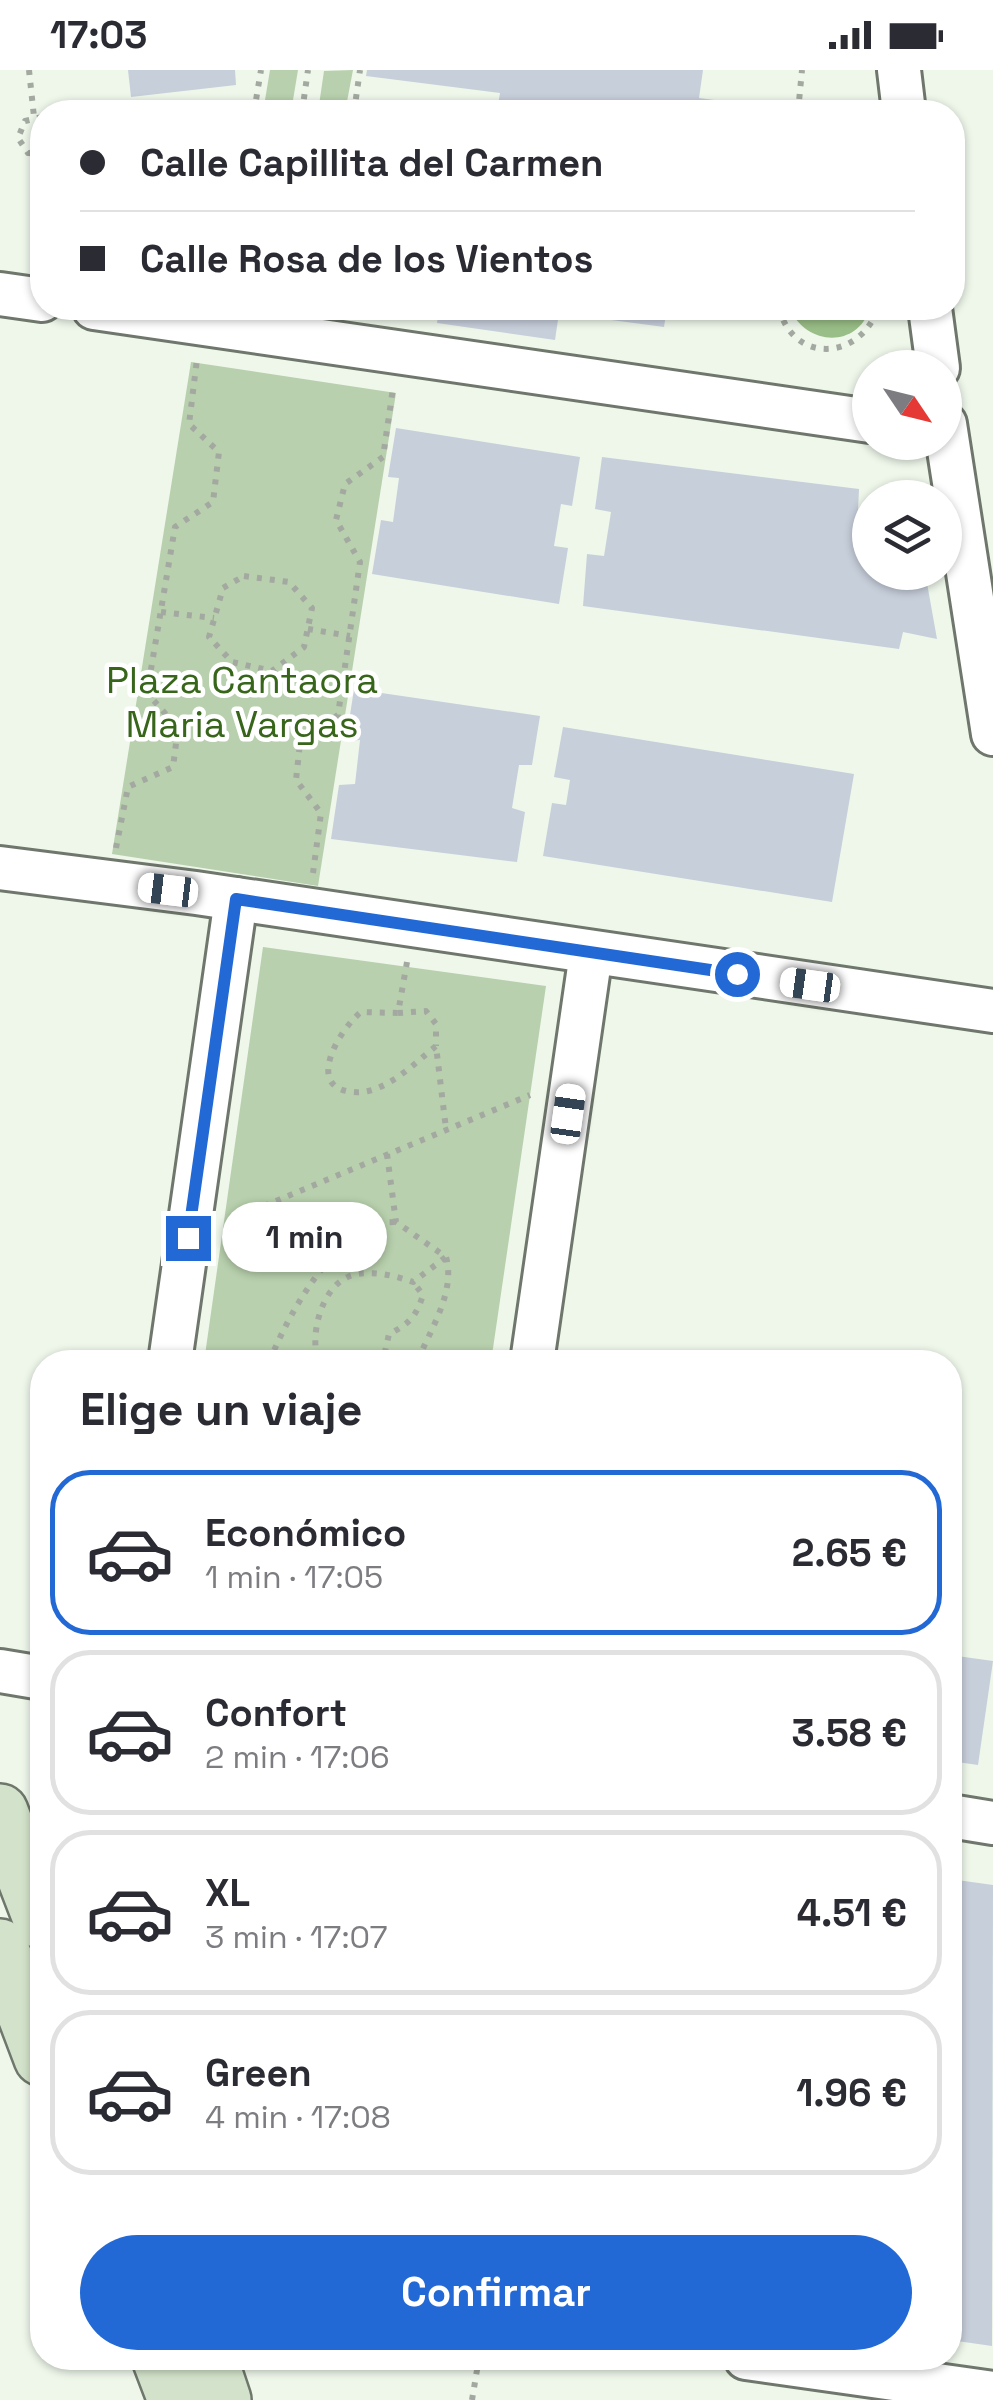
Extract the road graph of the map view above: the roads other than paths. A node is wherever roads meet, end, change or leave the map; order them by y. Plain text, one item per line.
1 (899, 70) edge
2 (903, 100) edge
3 (0, 294) edge
4 (30, 298) edge
5 (176, 320) edge
6 (932, 320) edge
7 (936, 350) edge
8 (852, 418) edge
9 (950, 460) edge
10 (993, 734) edge
11 (0, 868) edge
12 (236, 899) junction
13 (591, 953) junction
14 (993, 1012) edge
15 (172, 1350) edge
16 (534, 1350) edge
17 (0, 1671) edge
18 (30, 1676) edge
19 (0, 1812) edge
20 (962, 1818) edge
21 (993, 1823) edge
22 (30, 1891) edge
23 (0, 1947) edge
24 (30, 2026) edge
25 (165, 2370) edge
26 (213, 2370) edge
27 (831, 2370) edge
28 (993, 2393) edge
29 (176, 2400) edge
30 (222, 2400) edge

1 - 2 street
3 - 4 street
5 - 8 street
6 - 7 street
9 - 10 street
11 - 12 street
12 - 13 street
12 - 15 street
13 - 14 street
13 - 16 street
17 - 18 street
19 - 22 street
20 - 21 street
23 - 24 street
25 - 29 street
26 - 30 street
27 - 28 street

